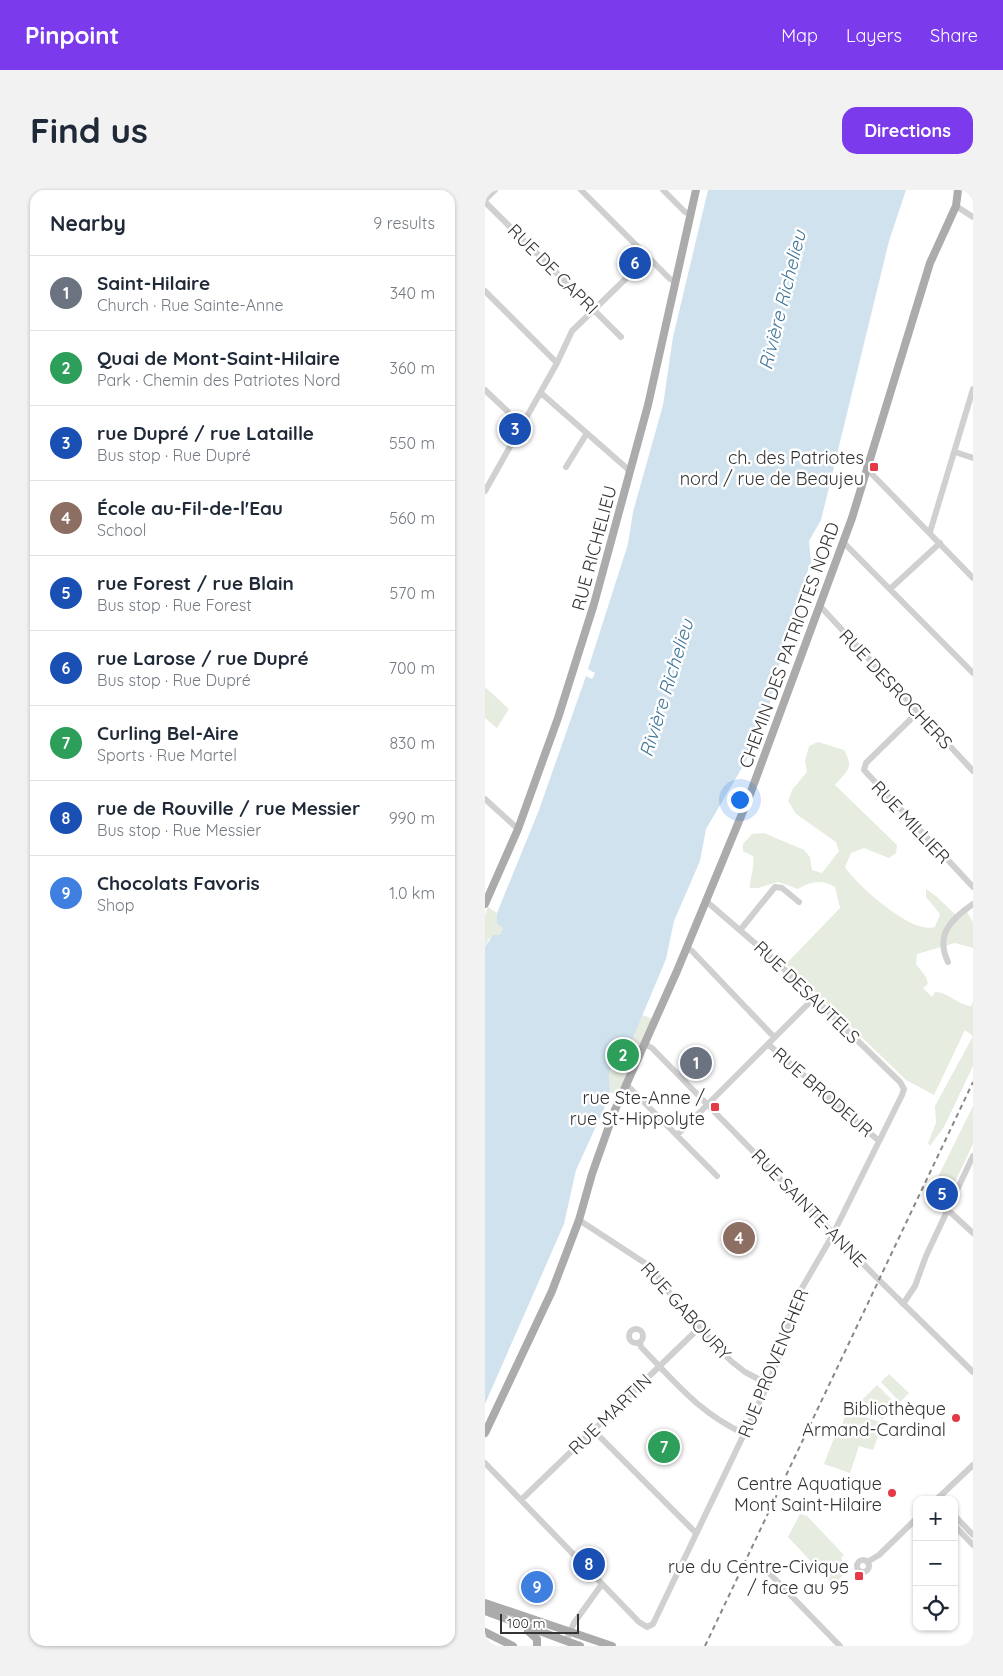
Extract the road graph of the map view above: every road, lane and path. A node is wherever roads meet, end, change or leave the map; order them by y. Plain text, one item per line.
1 (495, 190) edge
2 (581, 190) edge
3 (663, 190) edge
4 (696, 190) edge
5 (959, 190) edge
6 (485, 201) edge
7 (956, 206) junction
8 (690, 214) junction
9 (973, 217) edge
10 (648, 257) junction
11 (675, 281) junction
12 (485, 291) edge
13 (594, 310) junction
14 (621, 337) dead end
15 (557, 363) junction
16 (973, 389) edge
17 (485, 390) edge
18 (541, 392) junction
19 (522, 425) junction
20 (587, 434) junction
21 (955, 452) junction
22 (973, 458) edge
23 (566, 467) dead end
24 (866, 468) junction
25 (630, 471) junction
26 (485, 491) edge
27 (931, 532) junction
28 (843, 542) junction
29 (940, 543) junction
30 (973, 578) edge
31 (890, 589) junction
32 (820, 606) junction
33 (973, 672) edge
34 (917, 713) junction
35 (973, 771) edge
36 (485, 799) edge
37 (518, 829) junction
38 (973, 887) edge
39 (706, 901) junction
40 (799, 902) dead end
41 (485, 904) edge
42 (973, 904) edge
43 (741, 929) junction
44 (686, 948) junction
45 (948, 962) dead end
46 (814, 998) junction
47 (774, 1037) junction
48 (645, 1044) junction
49 (768, 1044) junction
50 (626, 1084) junction
51 (904, 1089) joint
52 (707, 1104) junction
53 (677, 1136) junction
54 (879, 1140) junction
55 (973, 1156) edge
56 (717, 1176) dead end
57 (948, 1210) junction
58 (579, 1220) junction
59 (833, 1233) junction
60 (973, 1233) edge
61 (903, 1304) junction
62 (699, 1328) junction
63 (639, 1342) dead end
64 (659, 1366) junction
65 (973, 1372) edge
66 (768, 1384) junction
67 (594, 1431) junction
68 (485, 1433) edge
69 (745, 1434) junction
70 (485, 1463) edge
71 (973, 1465) edge
72 (941, 1496) edge
73 (521, 1500) junction
74 (958, 1519) edge
75 (913, 1522) edge
76 (958, 1529) edge
77 (696, 1533) junction
78 (973, 1535) edge
79 (973, 1545) edge
80 (867, 1562) dead end
81 (770, 1574) dead end
82 (602, 1584) junction
83 (485, 1603) edge
84 (485, 1612) edge
85 (520, 1625) junction
86 (570, 1630) junction
87 (485, 1632) edge
88 (566, 1641) junction
89 (513, 1646) edge
90 (537, 1646) edge
91 (580, 1646) edge
92 (612, 1646) edge
93 (840, 1646) edge

1 - 6 street
2 - 10 street
3 - 8 street
4 - 8 main road, RUE RICHELIEU
5 - 7 main road, CHEMIN DES PATRIOTES NORD
6 - 13 street, RUE DE CAPRI
7 - 9 street
7 - 24 main road, CHEMIN DES PATRIOTES NORD
8 - 11 main road, RUE RICHELIEU
10 - 11 street
10 - 13 street
11 - 25 main road, RUE RICHELIEU
12 - 15 street
13 - 14 street, RUE DE CAPRI
13 - 15 street
15 - 18 street
16 - 21 street
17 - 19 street
18 - 19 street
18 - 20 street
19 - 26 street
20 - 23 street
20 - 25 street
21 - 22 street
21 - 27 street
24 - 27 street
24 - 28 main road, CHEMIN DES PATRIOTES NORD
25 - 37 main road, RUE RICHELIEU
27 - 29 street
28 - 31 street
28 - 32 main road, CHEMIN DES PATRIOTES NORD
29 - 30 street
29 - 31 street
31 - 33 street
32 - 34 street, RUE DESROCHERS
32 - 39 main road, CHEMIN DES PATRIOTES NORD
34 - 35 street, RUE DESROCHERS
34 - 38 street, RUE MILLIER
36 - 37 street
37 - 41 main road, RUE RICHELIEU
39 - 43 street, RUE DESAUTELS
39 - 44 main road, CHEMIN DES PATRIOTES NORD
40 - 43 street
42 - 45 street
43 - 46 street, RUE DESAUTELS
44 - 47 street
44 - 48 main road, CHEMIN DES PATRIOTES NORD
46 - 47 street
46 - 51 street, RUE DESAUTELS
47 - 49 street
48 - 50 main road, CHEMIN DES PATRIOTES NORD
48 - 52 street, RUE SAINTE-ANNE
49 - 52 street
49 - 54 street, RUE BRODEUR
50 - 53 street
50 - 58 main road, CHEMIN DES PATRIOTES NORD
51 - 54 street, RUE PROVENCHER
52 - 53 street
52 - 59 street, RUE SAINTE-ANNE
53 - 56 street
54 - 59 street, RUE PROVENCHER
55 - 57 street
57 - 60 street
57 - 61 street
58 - 62 street, RUE GABOURY
58 - 68 main road, CHEMIN DES PATRIOTES NORD
59 - 61 street, RUE SAINTE-ANNE
59 - 66 street, RUE PROVENCHER
61 - 65 street, RUE SAINTE-ANNE
62 - 64 street, RUE MARTIN
62 - 66 street, RUE GABOURY
63 - 64 street
64 - 67 street, RUE MARTIN
64 - 69 street
66 - 69 street, RUE PROVENCHER
67 - 73 street, RUE MARTIN
67 - 77 street
69 - 77 street, RUE PROVENCHER
70 - 73 street
71 - 72 street
73 - 82 street
74 - 78 street
75 - 80 street
76 - 79 street
77 - 82 street, RUE PROVENCHER
81 - 93 street
82 - 86 street
83 - 86 main road
84 - 85 main road
85 - 88 main road
85 - 90 main road
86 - 88 street
86 - 92 main road
87 - 89 main road
88 - 91 main road

